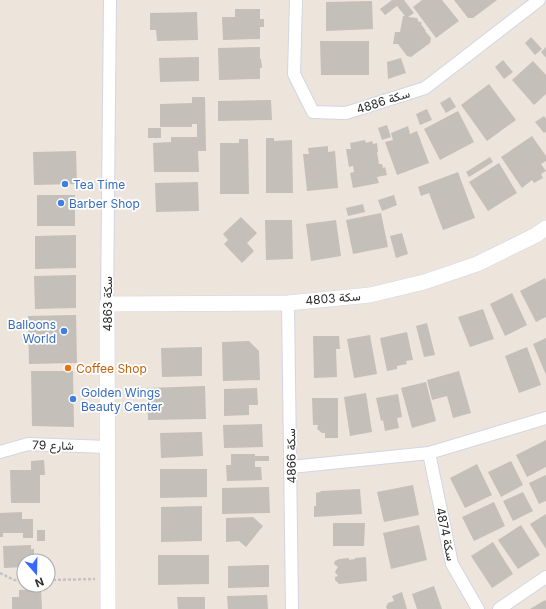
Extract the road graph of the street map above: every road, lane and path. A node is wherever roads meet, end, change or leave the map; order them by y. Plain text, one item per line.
1 (110, 0) edge
2 (296, 0) edge
3 (539, 0) edge
4 (546, 228) edge
5 (288, 303) junction
6 (107, 304) junction
7 (546, 418) edge
8 (107, 447) junction
9 (0, 452) edge
10 (429, 454) junction
11 (291, 468) junction
12 (0, 573) edge
13 (546, 577) edge
14 (108, 579) junction
15 (16, 580) edge
16 (56, 580) edge
17 (108, 609) edge
18 (292, 609) edge
19 (478, 609) edge
20 (499, 609) edge

1 - 6 street, سكة 4863
2 - 3 street, سكة 4886
4 - 5 street, سكة 4803
5 - 6 street, سكة 4803
5 - 11 street, سكة 4866
6 - 8 street, سكة 4863
7 - 10 street
8 - 9 street, 79 شارع
8 - 14 street, سكة 4863
10 - 11 street
10 - 19 street, سكة 4874
11 - 18 street, سكة 4866
12 - 15 path
13 - 20 street
14 - 16 path
14 - 17 street, سكة 4863

